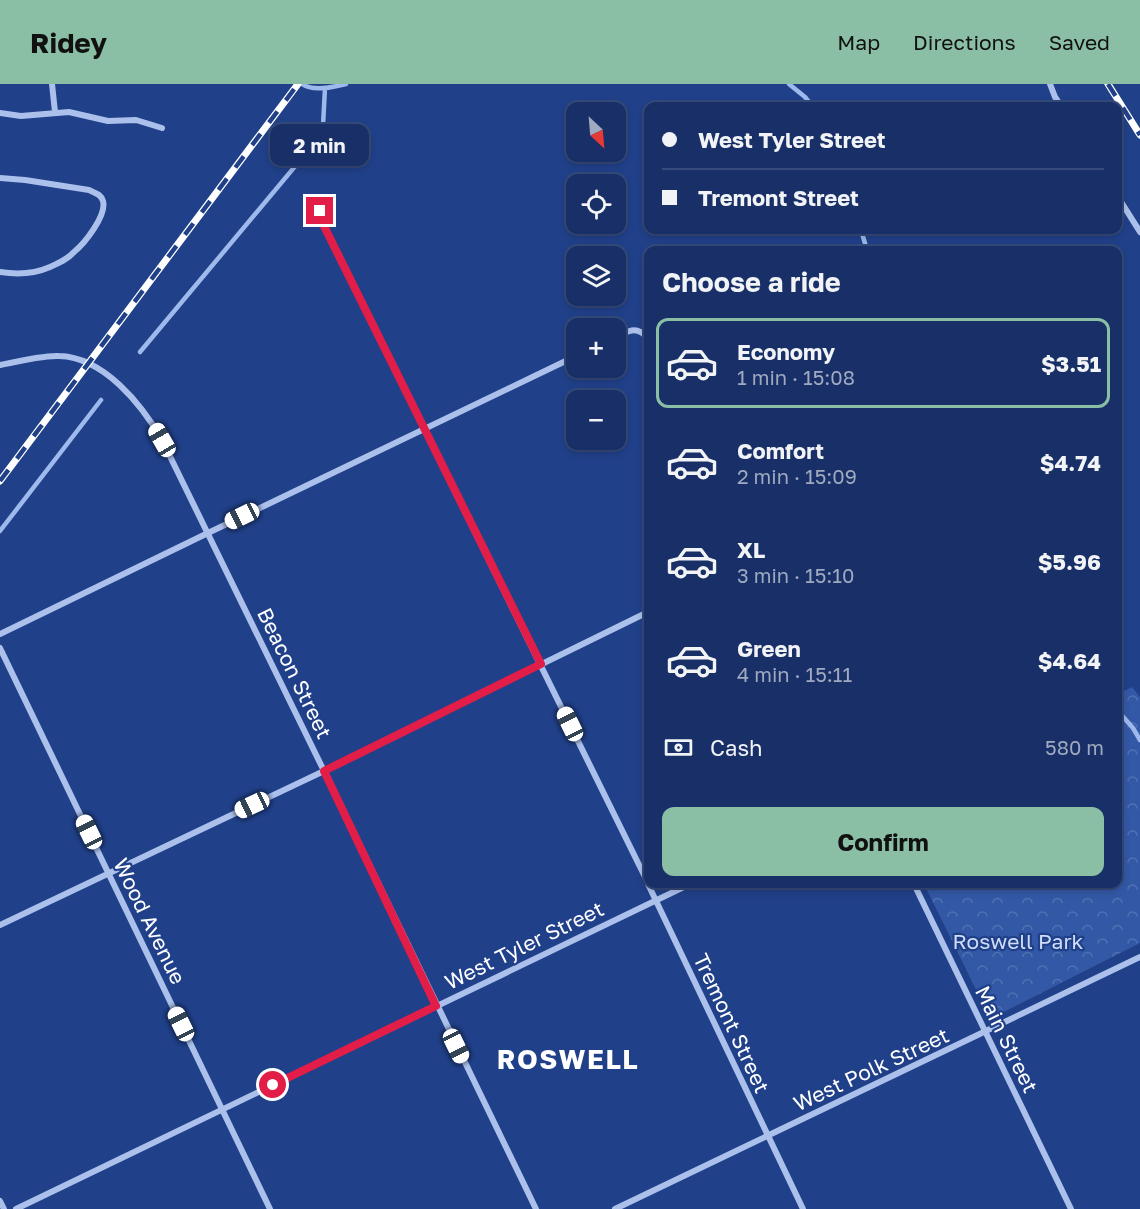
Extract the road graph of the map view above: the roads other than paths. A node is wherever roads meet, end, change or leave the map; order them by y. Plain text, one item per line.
1 (52, 84) edge
2 (1050, 84) edge
3 (1058, 102) edge
4 (55, 112) junction
5 (0, 113) edge
6 (162, 128) dead end
7 (0, 178) edge
8 (1122, 203) edge
9 (320, 211) dead end
10 (1140, 232) edge
11 (0, 272) edge
12 (626, 332) edge
13 (644, 334) edge
14 (566, 361) edge
15 (0, 365) edge
16 (424, 429) junction
17 (208, 533) junction
18 (644, 614) edge
19 (0, 634) edge
20 (0, 648) edge
21 (541, 664) junction
22 (324, 771) junction
23 (108, 873) junction
24 (644, 875) edge
25 (650, 888) edge
26 (682, 888) edge
27 (916, 888) edge
28 (656, 900) junction
29 (0, 925) edge
30 (1140, 957) edge
31 (436, 1006) junction
32 (986, 1032) junction
33 (222, 1110) junction
34 (767, 1136) junction
35 (0, 1201) edge
36 (4, 1209) edge
37 (16, 1209) edge
38 (270, 1209) edge
39 (536, 1209) edge
40 (615, 1209) edge
41 (803, 1209) edge
42 (1071, 1209) edge

1 - 4 street
2 - 3 street
4 - 5 street
4 - 6 street
7 - 11 street
8 - 10 street
9 - 16 street, Tremont Street
12 - 13 street
14 - 16 street
15 - 17 street, Beacon Street
16 - 17 street
16 - 21 street, Tremont Street
17 - 19 street
17 - 22 street, Beacon Street
18 - 21 street
20 - 23 street, Wood Avenue
21 - 22 street
21 - 24 street, Tremont Street
22 - 23 street
22 - 31 street, Beacon Street
23 - 29 street
23 - 33 street, Wood Avenue
25 - 28 street, Tremont Street
26 - 28 street, West Tyler Street
27 - 32 street, Main Street
28 - 31 street, West Tyler Street
28 - 34 street, Tremont Street
30 - 32 street, West Polk Street
31 - 33 street, West Tyler Street
31 - 39 street, Beacon Street
32 - 34 street, West Polk Street
32 - 42 street, Main Street
33 - 37 street, West Tyler Street
33 - 38 street, Wood Avenue
34 - 40 street, West Polk Street
34 - 41 street, Tremont Street
35 - 36 street

